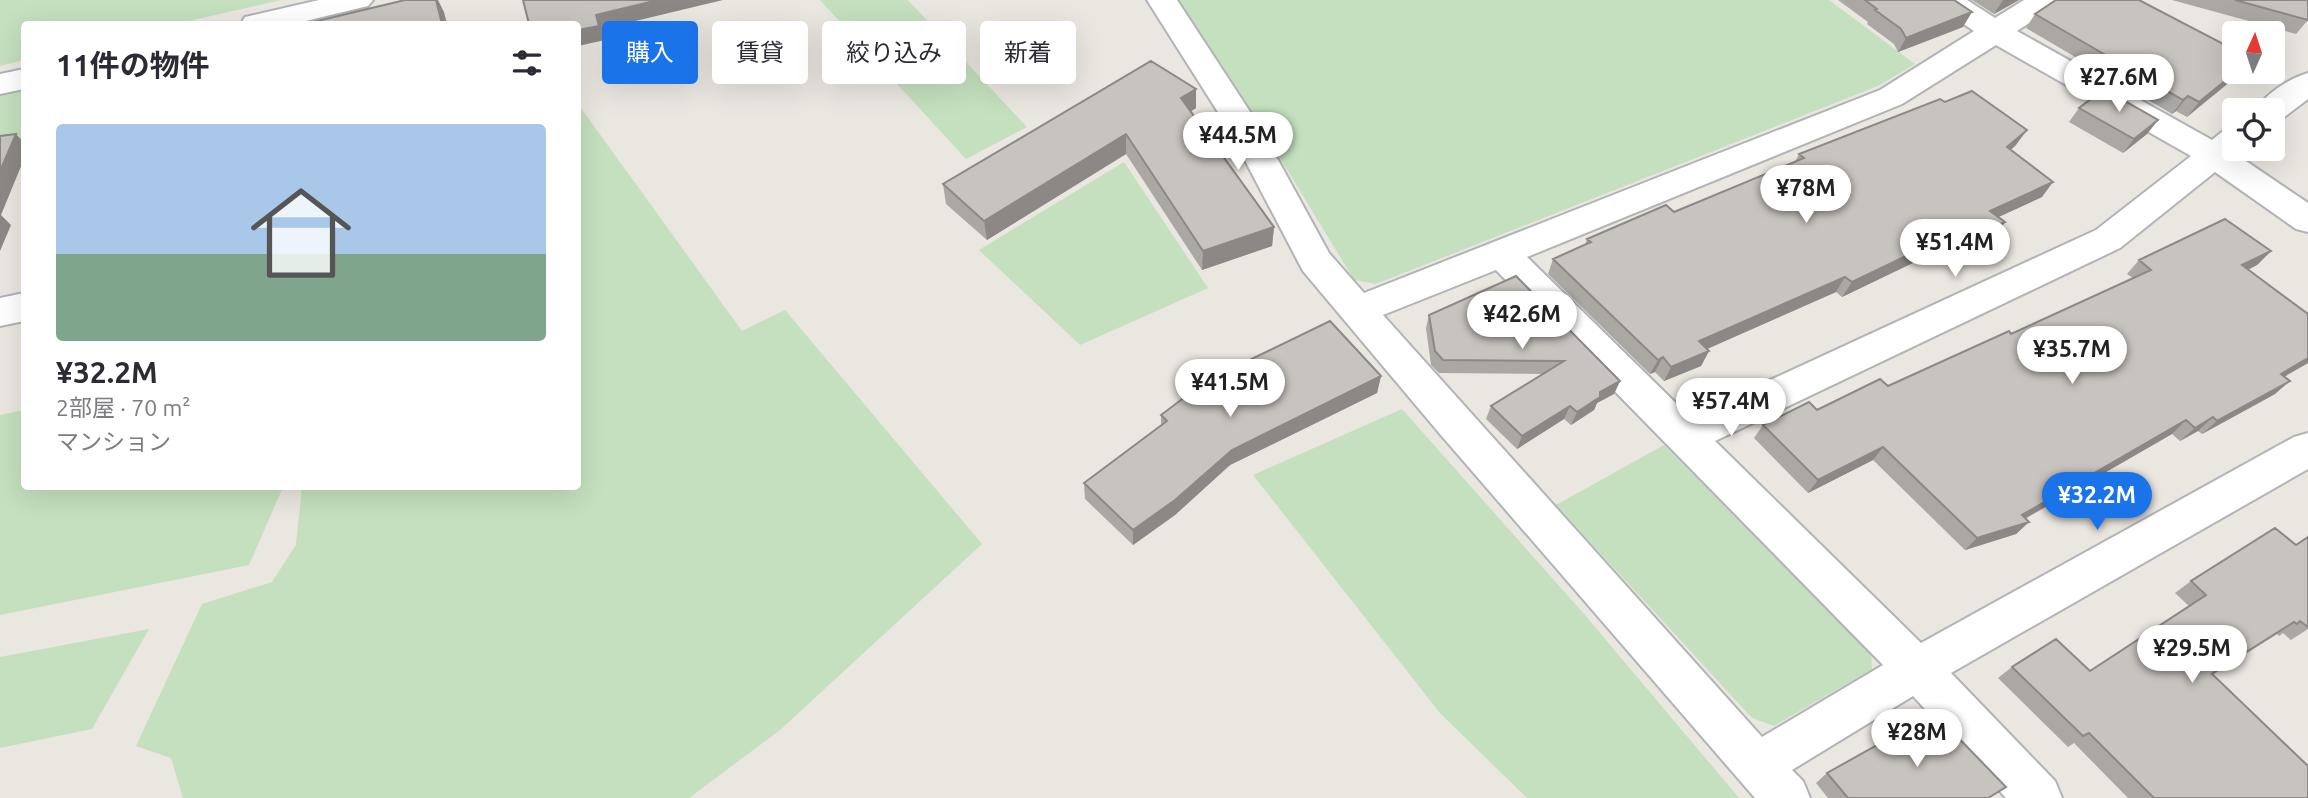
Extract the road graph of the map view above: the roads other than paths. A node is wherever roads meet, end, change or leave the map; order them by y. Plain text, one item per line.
1 (358, 0) edge
2 (1162, 0) edge
3 (1947, 0) edge
4 (2045, 0) edge
5 (270, 21) edge
6 (1994, 32) junction
7 (21, 80) edge
8 (2308, 83) edge
9 (0, 85) edge
10 (2285, 100) edge
11 (2222, 146) edge
12 (2222, 149) edge
13 (2240, 161) edge
14 (2308, 220) edge
15 (1500, 252) junction
16 (21, 308) edge
17 (1357, 311) junction
18 (0, 312) edge
19 (1686, 437) junction
20 (2308, 449) edge
21 (1917, 669) junction
22 (1772, 781) edge
23 (2038, 798) edge

1 - 5 street
2 - 17 street
3 - 6 street
4 - 6 street
6 - 11 street
6 - 15 street
7 - 9 street
8 - 10 street
12 - 19 street
13 - 14 street
15 - 17 street
15 - 19 street
16 - 18 street
17 - 22 street
19 - 21 street
20 - 21 street
21 - 22 street
21 - 23 street

